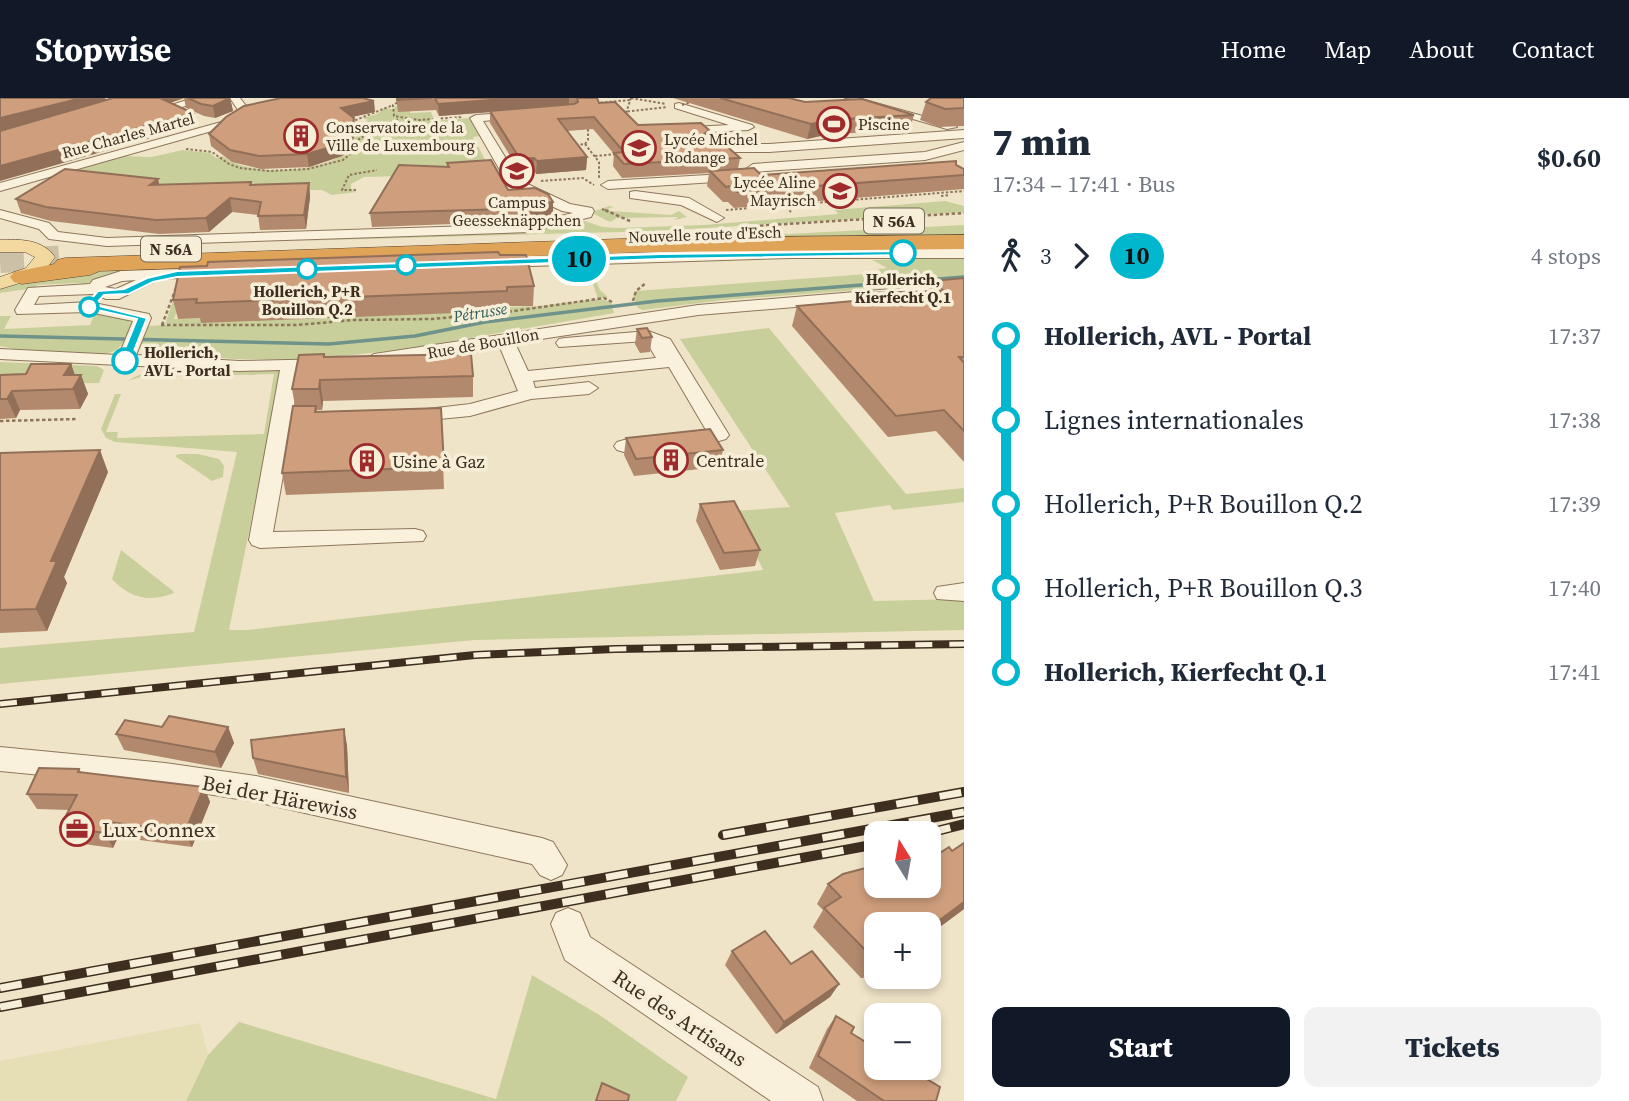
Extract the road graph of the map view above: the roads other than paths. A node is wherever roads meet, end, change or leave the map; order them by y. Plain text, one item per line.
1 (205, 98) edge
2 (235, 98) edge
3 (880, 98) edge
4 (850, 102) edge
5 (678, 106) road end
6 (531, 115) edge
7 (216, 127) junction
8 (748, 127) junction
9 (721, 128) junction
10 (660, 133) edge
11 (960, 133) edge
12 (780, 140) junction
13 (710, 148) edge
14 (529, 182) road end
15 (514, 183) junction
16 (499, 184) edge
17 (0, 187) edge
18 (0, 195) edge
19 (0, 214) edge
20 (720, 214) road end
21 (964, 221) edge
22 (879, 222) dead end
23 (0, 225) edge
24 (825, 228) junction
25 (38, 238) junction
26 (154, 240) junction
27 (964, 242) edge
28 (0, 246) edge
29 (379, 250) junction
30 (964, 253) edge
31 (67, 261) tunnel mouth
32 (6, 282) edge
33 (130, 285) junction
34 (964, 288) edge
35 (99, 291) junction
36 (89, 307) junction
37 (636, 309) junction
38 (118, 313) junction
39 (505, 339) junction
40 (565, 343) dead end
41 (131, 347) junction
42 (0, 354) edge
43 (290, 365) junction
44 (673, 380) dead end
45 (525, 385) junction
46 (395, 416) edge
47 (339, 418) edge
48 (283, 419) junction
49 (624, 446) edge
50 (415, 536) dead end
51 (0, 759) edge
52 (551, 865) dead end
53 (568, 924) dead end
54 (804, 1101) edge

1 - 7 street
2 - 7 street, Rue Charles Martel
3 - 11 street
4 - 11 street
4 - 11 street
5 - 8 street
6 - 15 street
7 - 17 street, Rue Charles Martel
8 - 9 street
8 - 12 street
9 - 10 street
9 - 12 street
11 - 12 street
11 - 20 street
12 - 13 street
14 - 15 street
15 - 16 street
15 - 26 street
17 - 18 street
19 - 25 street
21 - 24 highway, Nouvelle route d'Esch / N 56A
22 - 24 highway, N 56A
23 - 25 main road
24 - 29 highway, Nouvelle route d'Esch
25 - 26 street
25 - 26 street
25 - 28 main road
25 - 29 highway, N 56A
25 - 32 main road
27 - 29 highway, Nouvelle route d'Esch
29 - 31 highway, Nouvelle route d'Esch
29 - 32 highway
30 - 33 street
33 - 35 street
33 - 38 street
34 - 37 street, Rue de Bouillon
35 - 36 street
35 - 36 street
36 - 38 street
37 - 39 street, Rue de Bouillon
37 - 49 street
38 - 41 street
39 - 43 street, Rue de Bouillon
39 - 45 street
40 - 45 street
41 - 42 street, Rue de Bouillon
41 - 43 street, Rue de Bouillon
43 - 48 street
44 - 45 street
45 - 46 street
47 - 48 street
48 - 50 street
51 - 52 street, Bei der Härewiss
53 - 54 street, Rue des Artisans

